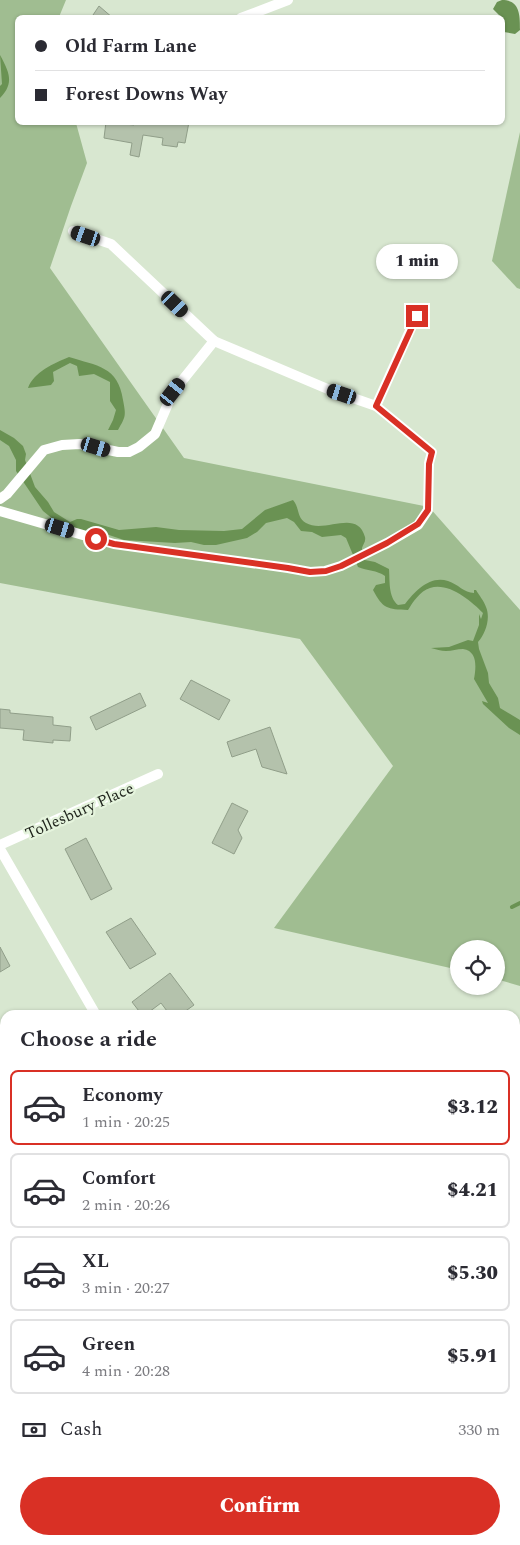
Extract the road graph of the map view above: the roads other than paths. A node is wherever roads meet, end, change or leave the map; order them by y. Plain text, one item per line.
1 (288, 0) edge
2 (249, 15) edge
3 (74, 231) dead end
4 (417, 316) dead end
5 (214, 341) junction
6 (376, 406) junction
7 (0, 498) edge
8 (0, 511) edge
9 (158, 774) dead end
10 (0, 845) edge
11 (0, 849) edge
12 (93, 1010) edge

1 - 2 street
3 - 5 street
4 - 6 street
5 - 6 street
5 - 7 street
6 - 8 street
9 - 10 street, Tollesbury Place
11 - 12 street

